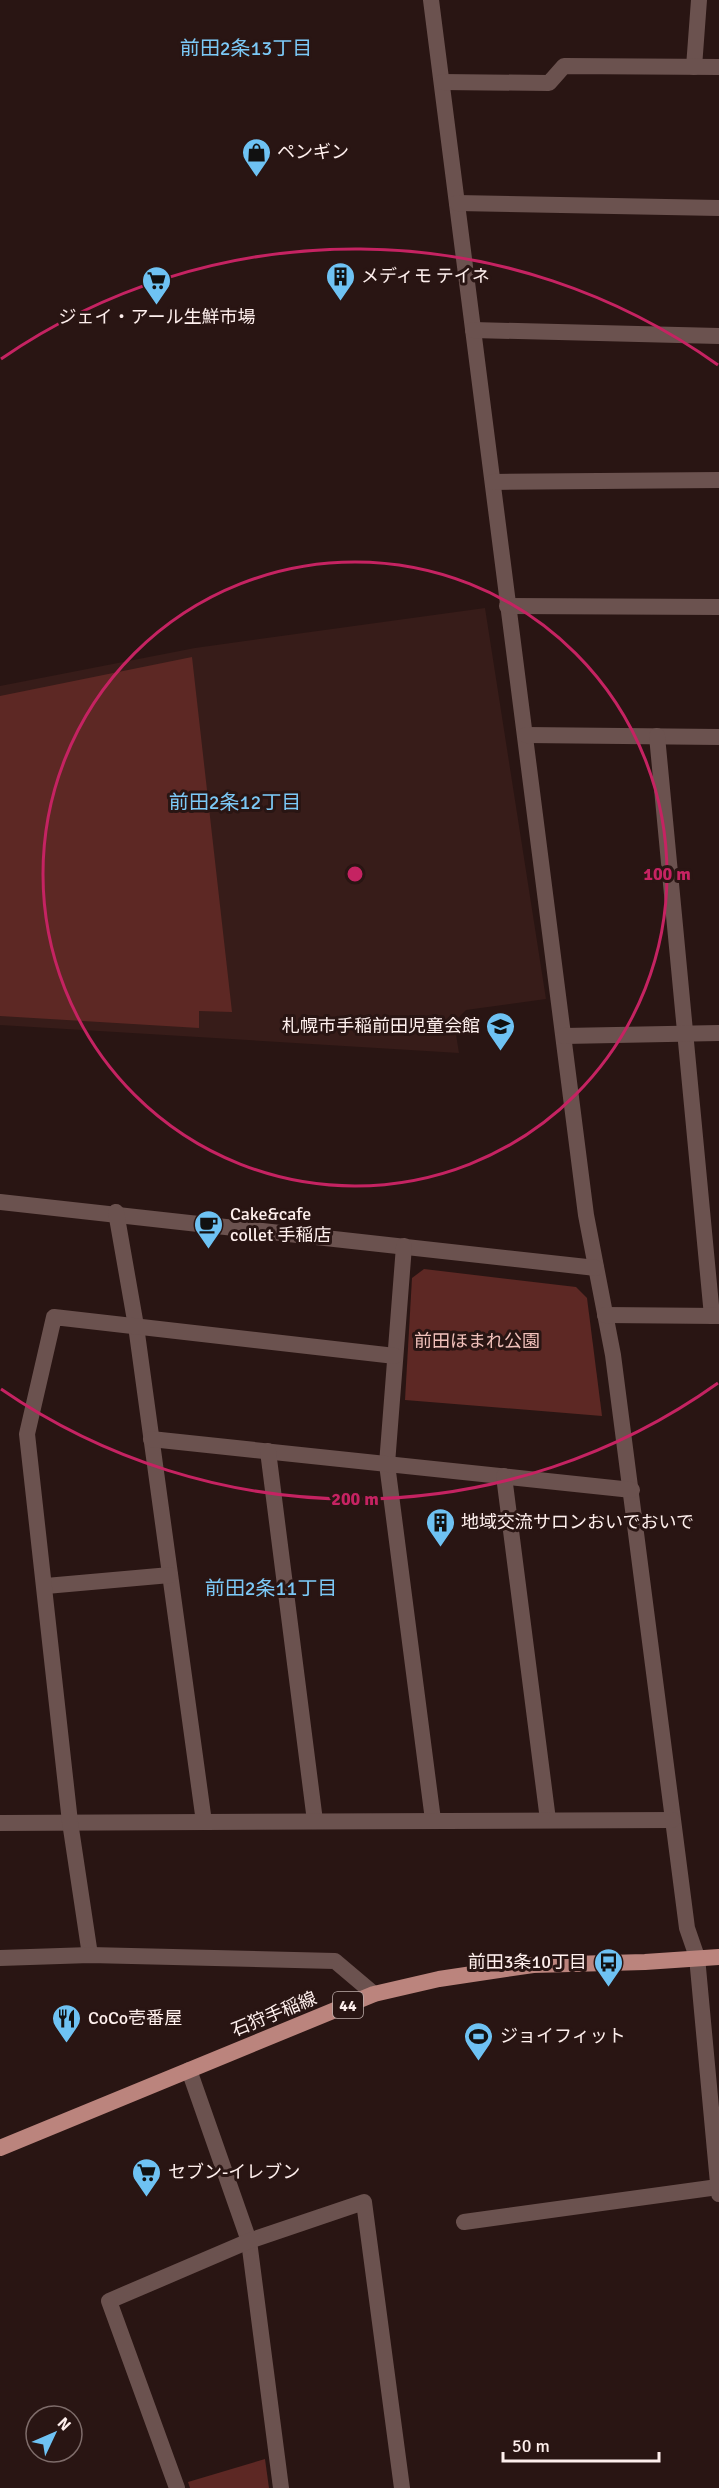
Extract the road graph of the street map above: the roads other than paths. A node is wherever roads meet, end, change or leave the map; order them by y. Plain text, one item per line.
1 (431, 0) edge
2 (699, 0) edge
3 (694, 67) junction
4 (719, 67) edge
5 (442, 82) junction
6 (457, 203) junction
7 (719, 208) edge
8 (473, 330) junction
9 (719, 336) edge
10 (719, 480) edge
11 (493, 482) junction
12 (507, 606) junction
13 (719, 607) edge
14 (526, 735) junction
15 (657, 736) junction
16 (719, 737) edge
17 (685, 1033) junction
18 (719, 1033) edge
19 (564, 1036) junction
20 (0, 1202) edge
21 (116, 1212) junction
22 (405, 1246) junction
23 (596, 1268) junction
24 (605, 1315) junction
25 (716, 1316) edge
26 (136, 1326) junction
27 (395, 1356) junction
28 (151, 1439) junction
29 (268, 1451) junction
30 (387, 1464) junction
31 (504, 1476) junction
32 (632, 1490) junction
33 (170, 1575) junction
34 (46, 1586) junction
35 (433, 1820) junction
36 (548, 1820) junction
37 (672, 1820) junction
38 (315, 1821) junction
39 (70, 1822) junction
40 (204, 1822) junction
41 (0, 1823) edge
42 (90, 1954) junction
43 (697, 1956) junction
44 (719, 1956) edge
45 (0, 1958) edge
46 (374, 1994) junction
47 (189, 2070) junction
48 (0, 2148) edge
49 (718, 2187) edge
50 (719, 2194) edge
51 (464, 2222) dead end
52 (249, 2241) junction
53 (177, 2488) edge
54 (281, 2488) edge
55 (402, 2488) edge

1 - 5 street
2 - 3 street
3 - 4 street
3 - 5 street
5 - 6 street
6 - 7 street
6 - 8 street
8 - 9 street
8 - 11 street
10 - 11 street
11 - 12 street
12 - 13 street
12 - 14 street
14 - 15 street
14 - 19 street
15 - 16 street
15 - 17 street
17 - 18 street
17 - 19 street
17 - 25 street
19 - 23 street
20 - 21 street
21 - 22 street
21 - 26 street
22 - 23 street
22 - 27 street
23 - 24 street
24 - 25 street
24 - 32 street
26 - 27 street
26 - 28 street
26 - 34 street
27 - 30 street
28 - 29 street
28 - 33 street
29 - 30 street
29 - 38 street
30 - 31 street
30 - 35 street
31 - 32 street
31 - 36 street
32 - 37 street
33 - 34 street
33 - 40 street
34 - 39 street
35 - 36 street
35 - 38 street
36 - 37 street
37 - 43 street
38 - 40 street
39 - 40 street
39 - 41 street
39 - 42 street
42 - 45 street
42 - 46 street
43 - 44 main road, 石狩手稲線 / 44
43 - 46 main road, 石狩手稲線 / 44
43 - 49 street
46 - 47 main road, 石狩手稲線 / 44
47 - 48 main road, 石狩手稲線 / 44
47 - 52 street
49 - 50 street
49 - 51 street
52 - 53 street
52 - 54 street
52 - 55 street

